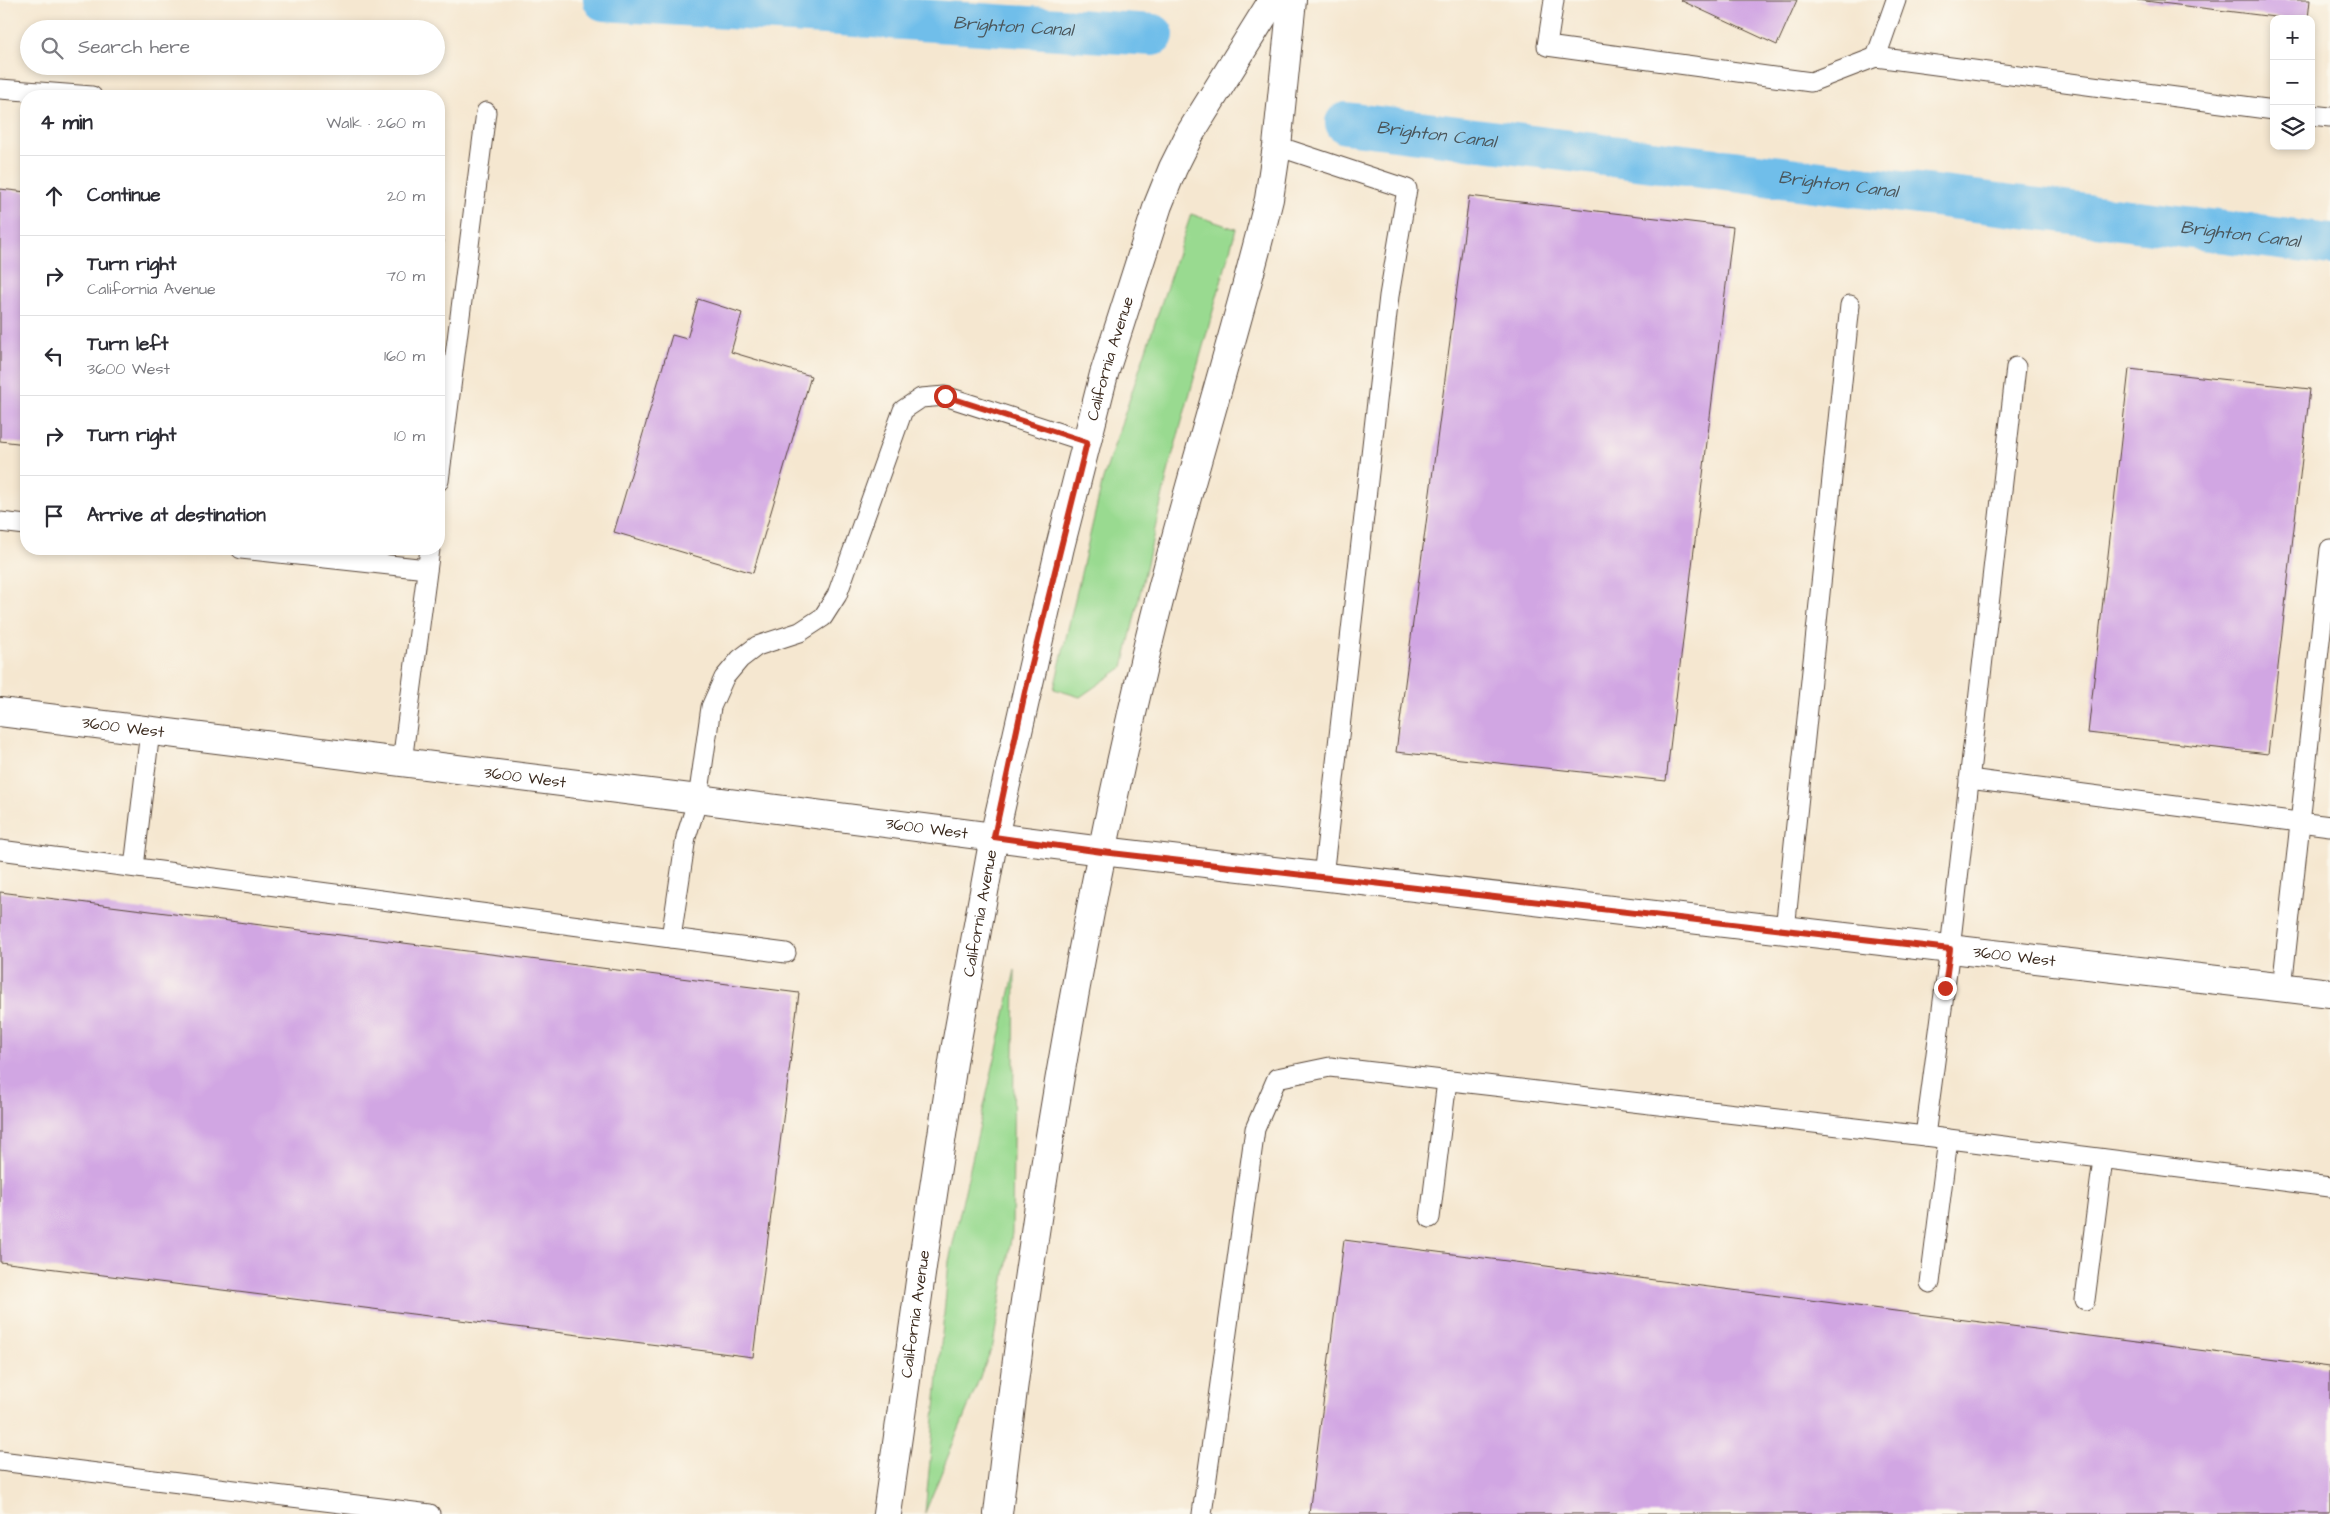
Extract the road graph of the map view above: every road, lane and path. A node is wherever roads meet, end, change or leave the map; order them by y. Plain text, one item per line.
1 (1273, 0) edge
2 (1292, 0) edge
3 (1554, 0) edge
4 (1896, 0) edge
5 (1876, 57) junction
6 (0, 89) edge
7 (20, 91) edge
8 (2270, 109) edge
9 (486, 112) dead end
10 (2315, 115) edge
11 (2330, 117) edge
12 (1276, 146) junction
13 (1850, 305) dead end
14 (2016, 368) dead end
15 (445, 433) edge
16 (1087, 442) junction
17 (0, 522) edge
18 (20, 524) edge
19 (2330, 549) edge
20 (297, 555) edge
21 (429, 555) edge
22 (427, 569) junction
23 (0, 712) edge
24 (150, 731) junction
25 (402, 762) junction
26 (1969, 779) junction
27 (698, 799) junction
28 (2300, 822) junction
29 (2330, 826) edge
30 (994, 837) junction
31 (0, 850) edge
32 (1102, 852) junction
33 (134, 867) junction
34 (1323, 876) junction
35 (1785, 930) junction
36 (671, 938) junction
37 (1950, 949) junction
38 (786, 953) dead end
39 (2282, 988) junction
40 (2330, 993) edge
41 (1447, 1081) junction
42 (1925, 1136) junction
43 (1948, 1139) junction
44 (2103, 1159) junction
45 (2330, 1187) edge
46 (1430, 1218) dead end
47 (1930, 1283) dead end
48 (2085, 1300) dead end
49 (0, 1462) edge
50 (430, 1514) edge
51 (888, 1514) edge
52 (998, 1514) edge
53 (1202, 1514) edge

1 - 16 main road, California Avenue
2 - 12 main road
3 - 5 lane
4 - 5 lane
5 - 8 lane
6 - 7 lane
9 - 15 lane
10 - 11 lane
12 - 32 main road
12 - 34 lane
13 - 35 lane
14 - 26 lane
16 - 27 lane
16 - 30 main road, California Avenue
17 - 18 lane
19 - 28 lane
20 - 22 lane
21 - 22 lane
22 - 25 lane
23 - 24 main road, 3600 West
24 - 25 main road, 3600 West
24 - 33 lane
25 - 27 main road, 3600 West
26 - 28 lane
26 - 37 lane
27 - 30 main road, 3600 West
27 - 36 lane
28 - 29 lane
28 - 39 lane
30 - 32 main road, 3600 West
30 - 51 main road, California Avenue
31 - 33 lane
32 - 34 main road, 3600 West
32 - 52 main road
33 - 36 lane
34 - 35 main road, 3600 West
35 - 37 main road, 3600 West
36 - 38 lane
37 - 39 main road, 3600 West
37 - 42 lane
39 - 40 main road, 3600 West
41 - 42 lane
41 - 46 lane
41 - 53 lane
42 - 43 lane
43 - 44 lane
43 - 47 lane
44 - 45 lane
44 - 48 lane
49 - 50 lane

